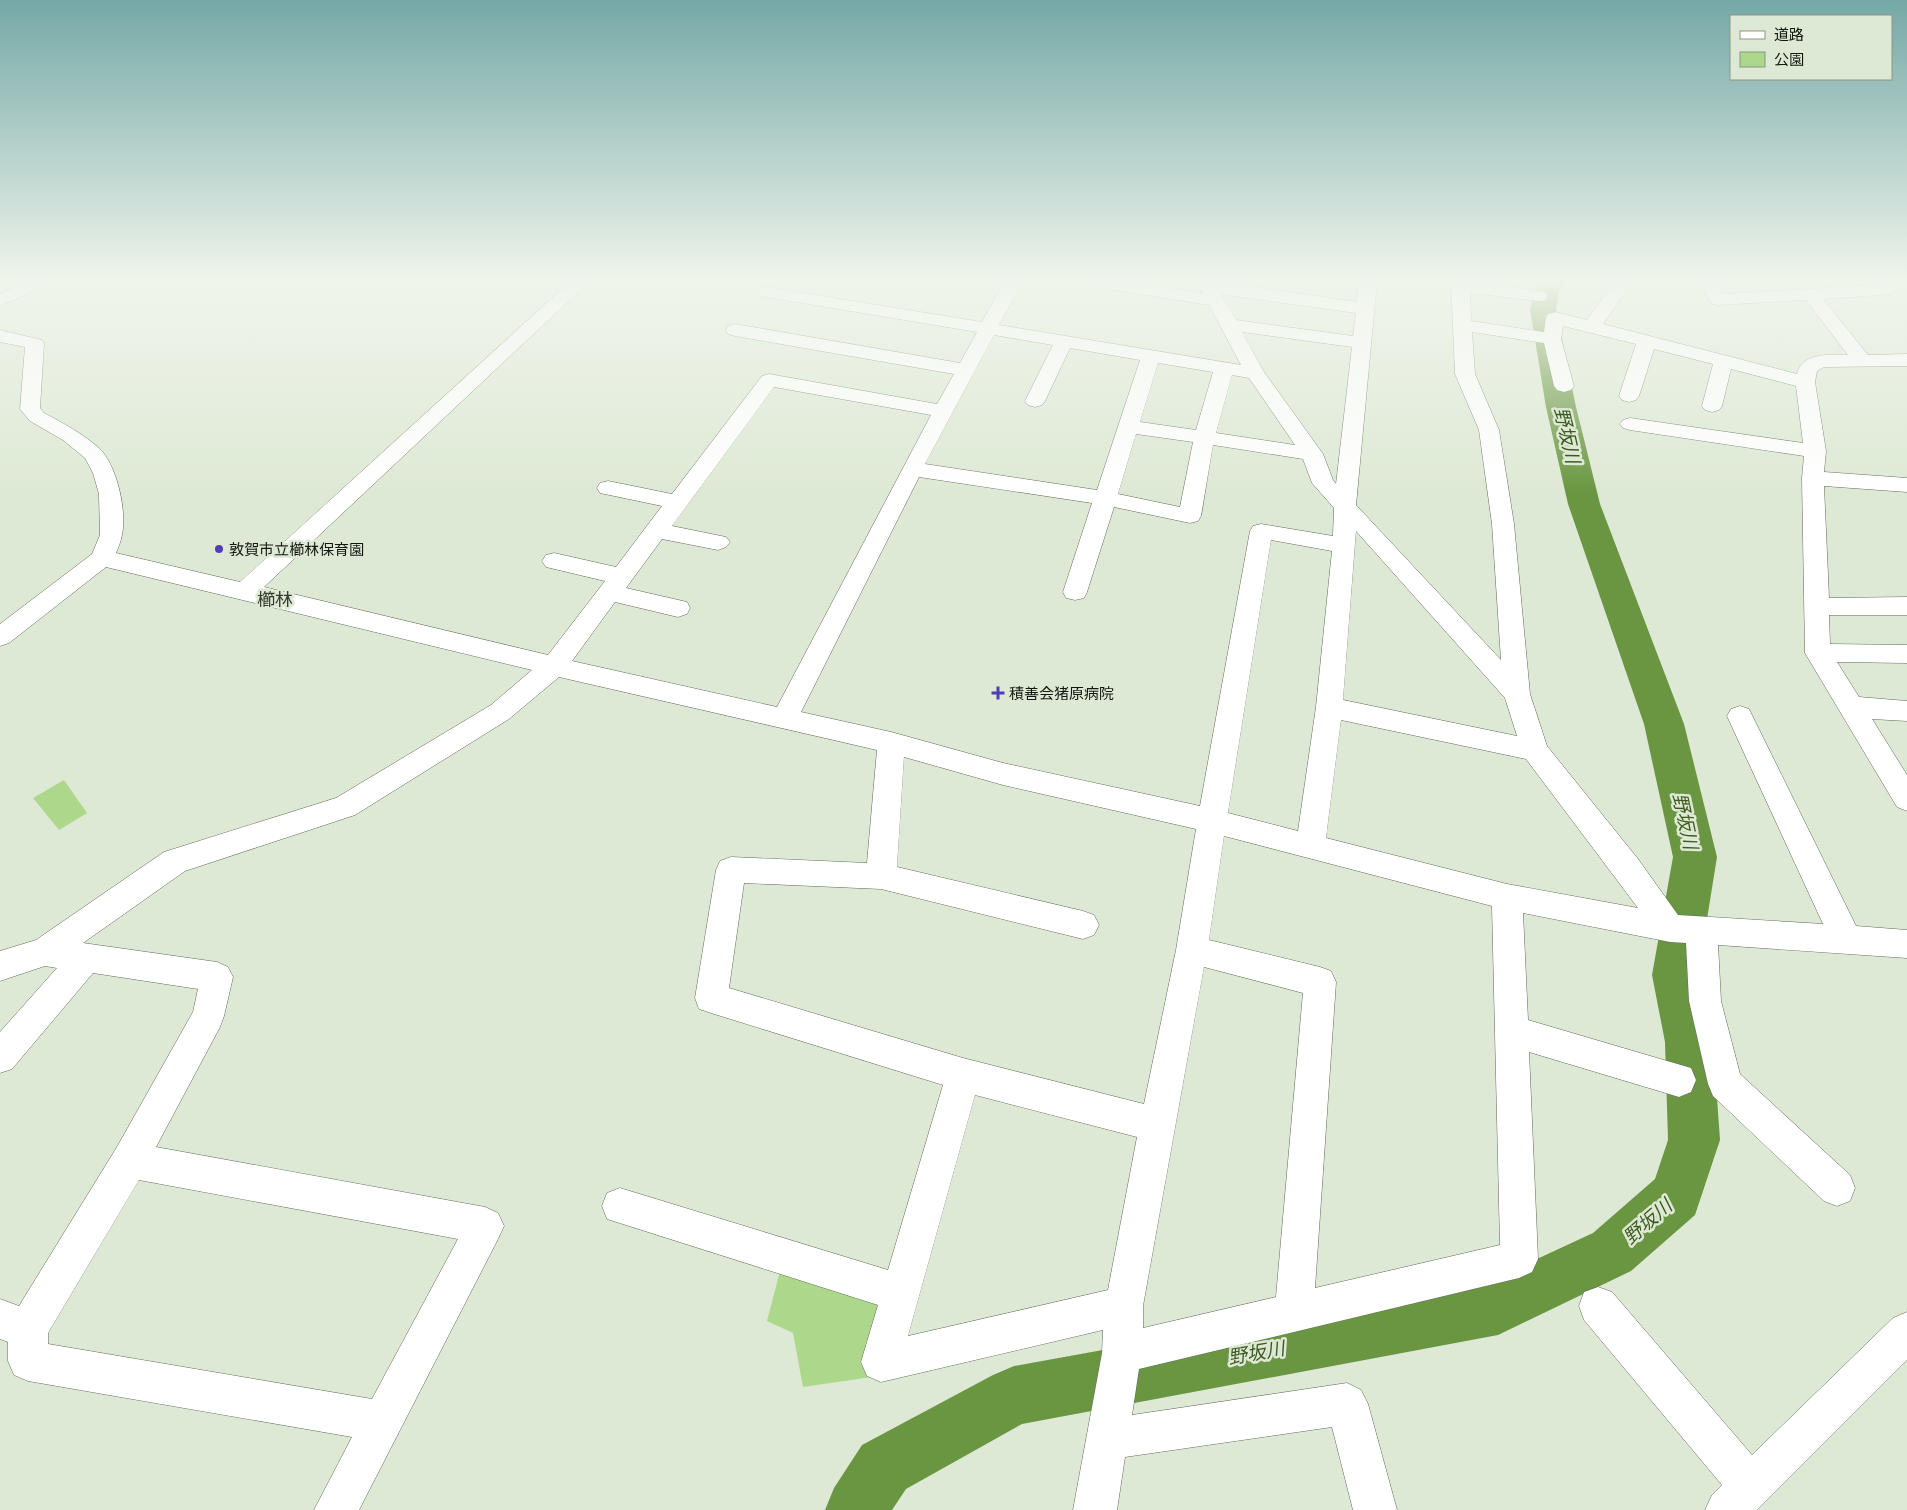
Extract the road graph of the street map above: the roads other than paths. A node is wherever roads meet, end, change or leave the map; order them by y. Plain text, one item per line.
1 (34, 351) edge
2 (505, 351) edge
3 (858, 351) edge
4 (975, 351) edge
5 (1059, 351) edge
6 (1124, 351) edge
7 (1244, 351) edge
8 (1361, 351) edge
9 (1464, 351) edge
10 (1555, 351) edge
11 (1644, 351) edge
12 (1688, 351) edge
13 (1855, 351) edge
14 (1150, 356) junction
15 (1722, 360) junction
16 (1862, 360) junction
17 (1907, 360) edge
18 (1224, 368) junction
19 (965, 370) junction
20 (1255, 373) junction
21 (1804, 382) junction
22 (1564, 386) dead end
23 (1629, 396) dead end
24 (1035, 401) dead end
25 (1712, 406) dead end
26 (943, 411) junction
27 (1630, 424) dead end
28 (1127, 426) junction
29 (1204, 438) junction
30 (1815, 452) junction
31 (1312, 454) junction
32 (912, 470) junction
33 (1813, 478) junction
34 (1907, 485) edge
35 (608, 488) dead end
36 (1104, 498) junction
37 (677, 502) junction
38 (1345, 507) junction
39 (656, 530) junction
40 (718, 542) dead end
41 (1344, 546) junction
42 (102, 558) junction
43 (554, 561) dead end
44 (615, 584) junction
45 (245, 591) junction
46 (1076, 592) dead end
47 (1907, 606) edge
48 (1818, 607) junction
49 (678, 608) dead end
50 (0, 637) edge
51 (1818, 653) junction
52 (1907, 654) edge
53 (554, 666) junction
54 (1517, 694) junction
55 (1329, 707) junction
56 (1851, 708) junction
57 (1907, 711) edge
58 (1740, 716) dead end
59 (785, 718) junction
60 (891, 743) junction
61 (1535, 750) junction
62 (1907, 799) edge
63 (1212, 821) junction
64 (1310, 846) junction
65 (882, 876) junction
66 (1507, 897) junction
67 (1083, 925) dead end
68 (1686, 928) junction
69 (1846, 939) junction
70 (1907, 944) edge
71 (1192, 950) junction
72 (45, 952) junction
73 (86, 958) junction
74 (0, 966) edge
75 (1512, 1031) junction
76 (0, 1057) edge
77 (963, 1075) junction
78 (1679, 1080) dead end
79 (1157, 1124) junction
80 (130, 1160) junction
81 (1837, 1188) dead end
82 (620, 1206) dead end
83 (900, 1293) junction
84 (1124, 1306) junction
85 (1598, 1306) dead end
86 (1294, 1311) junction
87 (14, 1324) edge
88 (1907, 1332) edge
89 (1122, 1353) junction
90 (382, 1421) junction
91 (1107, 1439) junction
92 (1739, 1498) edge
93 (336, 1510) edge
94 (1095, 1510) edge
95 (1375, 1510) edge

1 - 42 street
2 - 45 street
3 - 19 street
4 - 19 street
5 - 24 street
6 - 14 street
7 - 20 street
8 - 38 street
9 - 54 street
10 - 22 street
11 - 23 street
12 - 15 street
13 - 16 street
14 - 18 street
14 - 28 street
15 - 21 street
15 - 25 street
16 - 17 street
16 - 21 street
18 - 20 street
18 - 29 street
19 - 26 street
20 - 31 street
21 - 30 street
26 - 32 street
26 - 37 street
27 - 30 street
28 - 29 street
28 - 36 street
29 - 31 street
29 - 36 street
30 - 33 street
31 - 38 street
32 - 36 street
32 - 59 street
33 - 34 street
33 - 48 street
35 - 37 street
36 - 46 street
37 - 39 street
38 - 41 street
38 - 54 street
39 - 40 street
39 - 44 street
41 - 55 street
41 - 63 street
42 - 45 street
42 - 50 street
43 - 44 street
44 - 49 street
44 - 53 street
45 - 53 street
47 - 48 street
48 - 51 street
51 - 52 street
51 - 56 street
53 - 59 street
53 - 72 street
54 - 61 street
55 - 61 street
55 - 64 street
56 - 57 street
56 - 62 street
58 - 69 street
59 - 60 street
60 - 63 street
60 - 65 street
61 - 68 street
63 - 64 street
63 - 71 street
64 - 66 street
65 - 67 street
65 - 77 street
66 - 68 street
66 - 75 street
68 - 69 street
68 - 81 street
69 - 70 street
71 - 79 street
71 - 86 street
72 - 73 street
72 - 74 street
73 - 76 street
73 - 80 street
75 - 78 street
75 - 86 street
77 - 79 street
77 - 83 street
79 - 84 street
80 - 87 street
80 - 90 street
82 - 83 street
83 - 84 street
84 - 89 street
85 - 92 street
86 - 89 street
87 - 90 street
88 - 92 street
89 - 91 street
90 - 93 street
91 - 94 street
91 - 95 street

